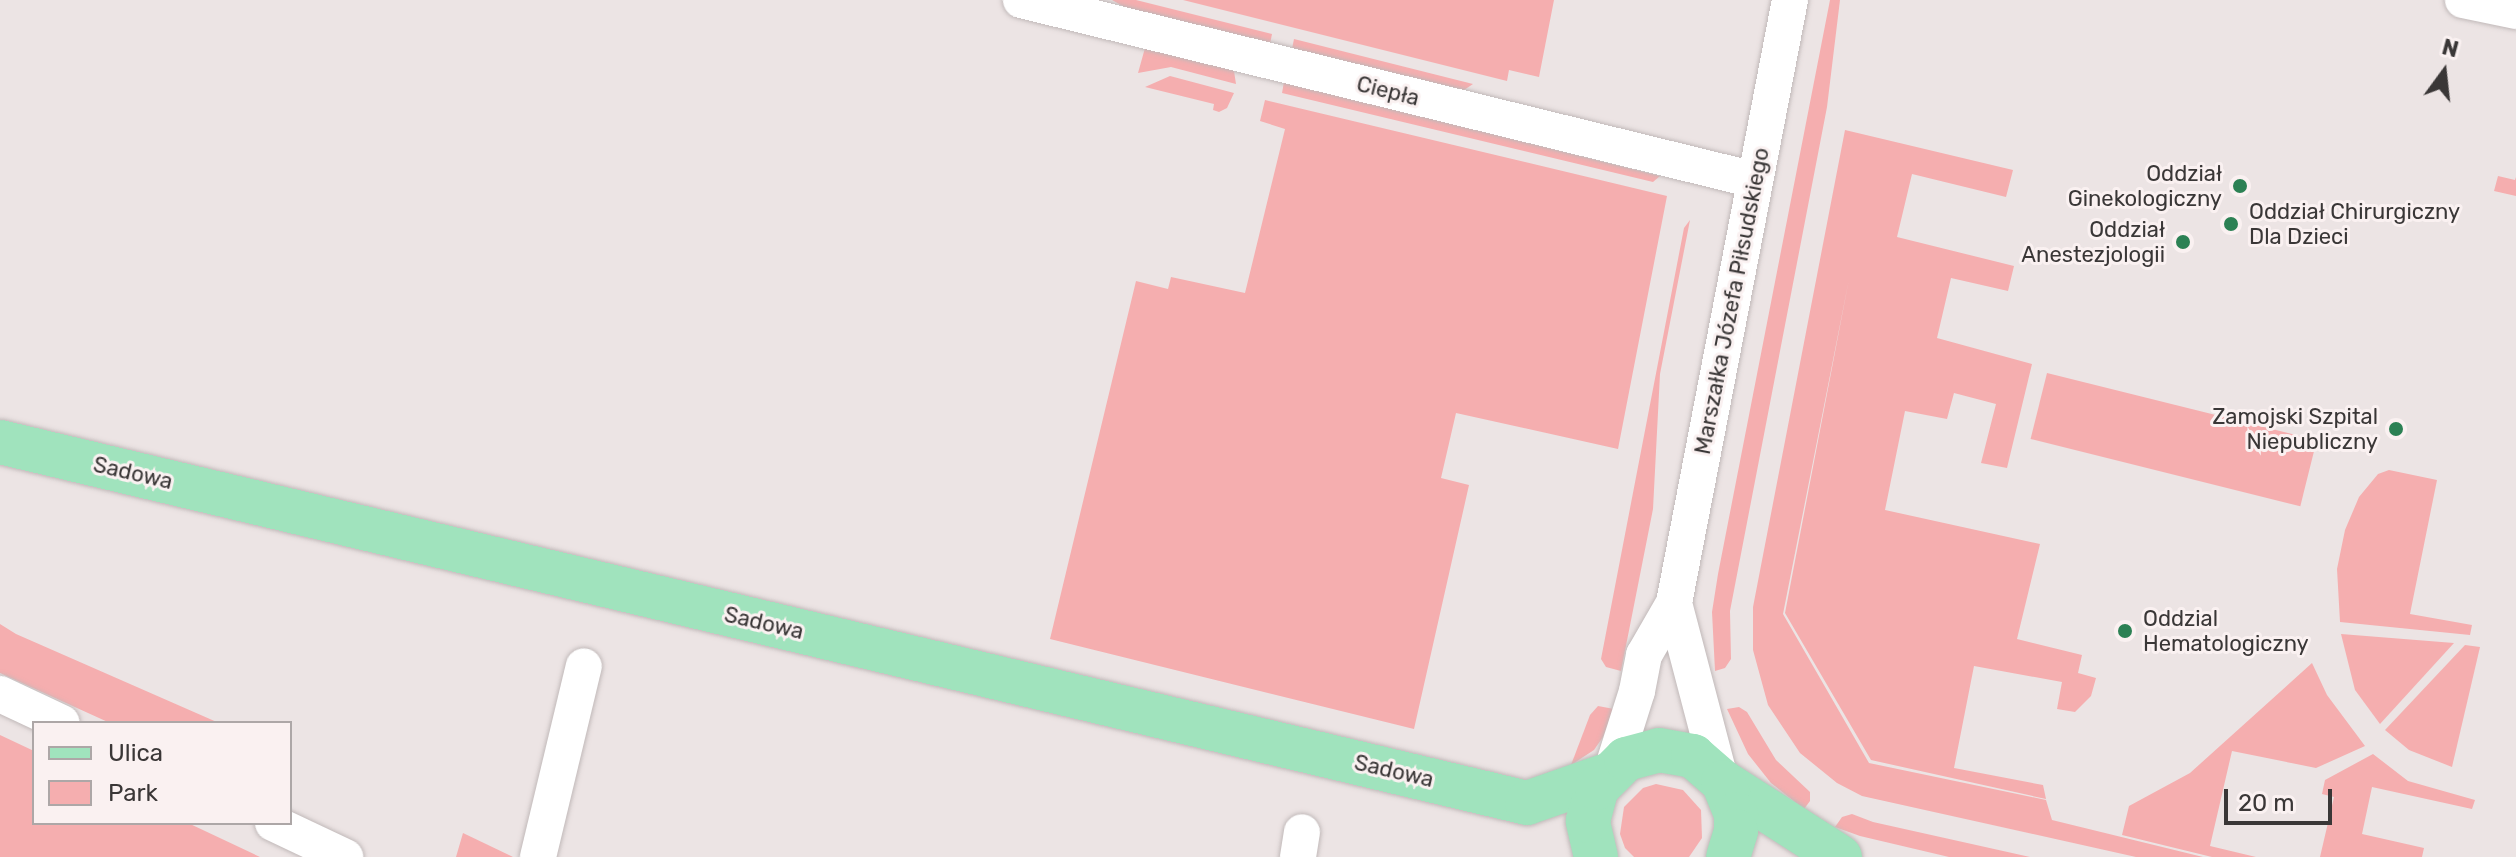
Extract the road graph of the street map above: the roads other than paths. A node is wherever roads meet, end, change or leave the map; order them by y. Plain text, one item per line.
1 (1021, 0) edge
2 (1790, 0) edge
3 (2463, 0) edge
4 (1070, 6) edge
5 (2516, 11) edge
6 (1755, 180) junction
7 (0, 442) edge
8 (1674, 603) junction
9 (584, 666) dead end
10 (0, 694) edge
11 (58, 721) edge
12 (1609, 772) junction
13 (1722, 780) junction
14 (1527, 803) junction
15 (277, 825) edge
16 (1596, 855) edge
17 (345, 857) edge
18 (538, 857) edge
19 (1728, 857) edge
20 (1840, 857) edge

1 - 4 street, Ciepła
2 - 6 street, Marszałka Józefa Piłsudskiego
3 - 5 street
4 - 6 street, Ciepła
6 - 8 street, Marszałka Józefa Piłsudskiego
7 - 14 main road, Sadowa
8 - 12 street, Marszałka Józefa Piłsudskiego
8 - 13 street, Marszałka Józefa Piłsudskiego
9 - 18 street
10 - 11 street
12 - 13 main road
12 - 14 main road
12 - 16 main road
13 - 19 main road
13 - 20 main road
14 - 16 main road, Sadowa
15 - 17 street

